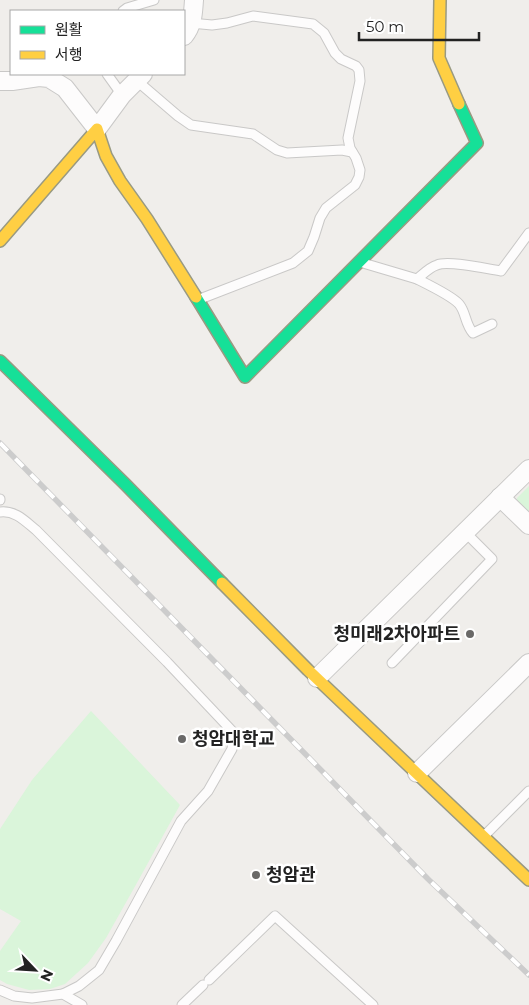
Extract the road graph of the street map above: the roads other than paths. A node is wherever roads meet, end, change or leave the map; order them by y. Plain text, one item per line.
1 (154, 0) edge
2 (194, 0) edge
3 (440, 0) edge
4 (125, 10) edge
5 (188, 30) edge
6 (107, 75) edge
7 (140, 77) edge
8 (0, 81) edge
9 (122, 95) junction
10 (97, 129) junction
11 (352, 152) junction
12 (529, 233) edge
13 (0, 242) edge
14 (360, 262) junction
15 (417, 279) junction
16 (197, 300) junction
17 (492, 324) dead end
18 (0, 361) edge
19 (529, 469) edge
20 (500, 497) junction
21 (0, 512) edge
22 (529, 525) edge
23 (465, 532) junction
24 (392, 663) dead end
25 (529, 663) edge
26 (317, 678) junction
27 (417, 773) junction
28 (529, 791) edge
29 (484, 837) junction
30 (529, 880) edge
31 (0, 990) edge
32 (63, 994) junction
33 (82, 1005) edge
34 (182, 1005) edge
35 (373, 1005) edge

1 - 4 lane
2 - 5 street
3 - 14 street
5 - 11 lane
6 - 9 lane
7 - 9 street
7 - 11 lane
8 - 10 street
9 - 10 street
10 - 13 street
10 - 16 street
11 - 16 lane
12 - 15 lane
14 - 15 lane
14 - 16 street
15 - 17 lane
18 - 26 street
19 - 20 street
20 - 22 street
20 - 23 street
21 - 32 lane
23 - 24 lane
23 - 26 street
25 - 27 street
26 - 27 street
27 - 29 street
28 - 29 lane
29 - 30 street
31 - 32 lane
32 - 33 lane
34 - 35 lane

